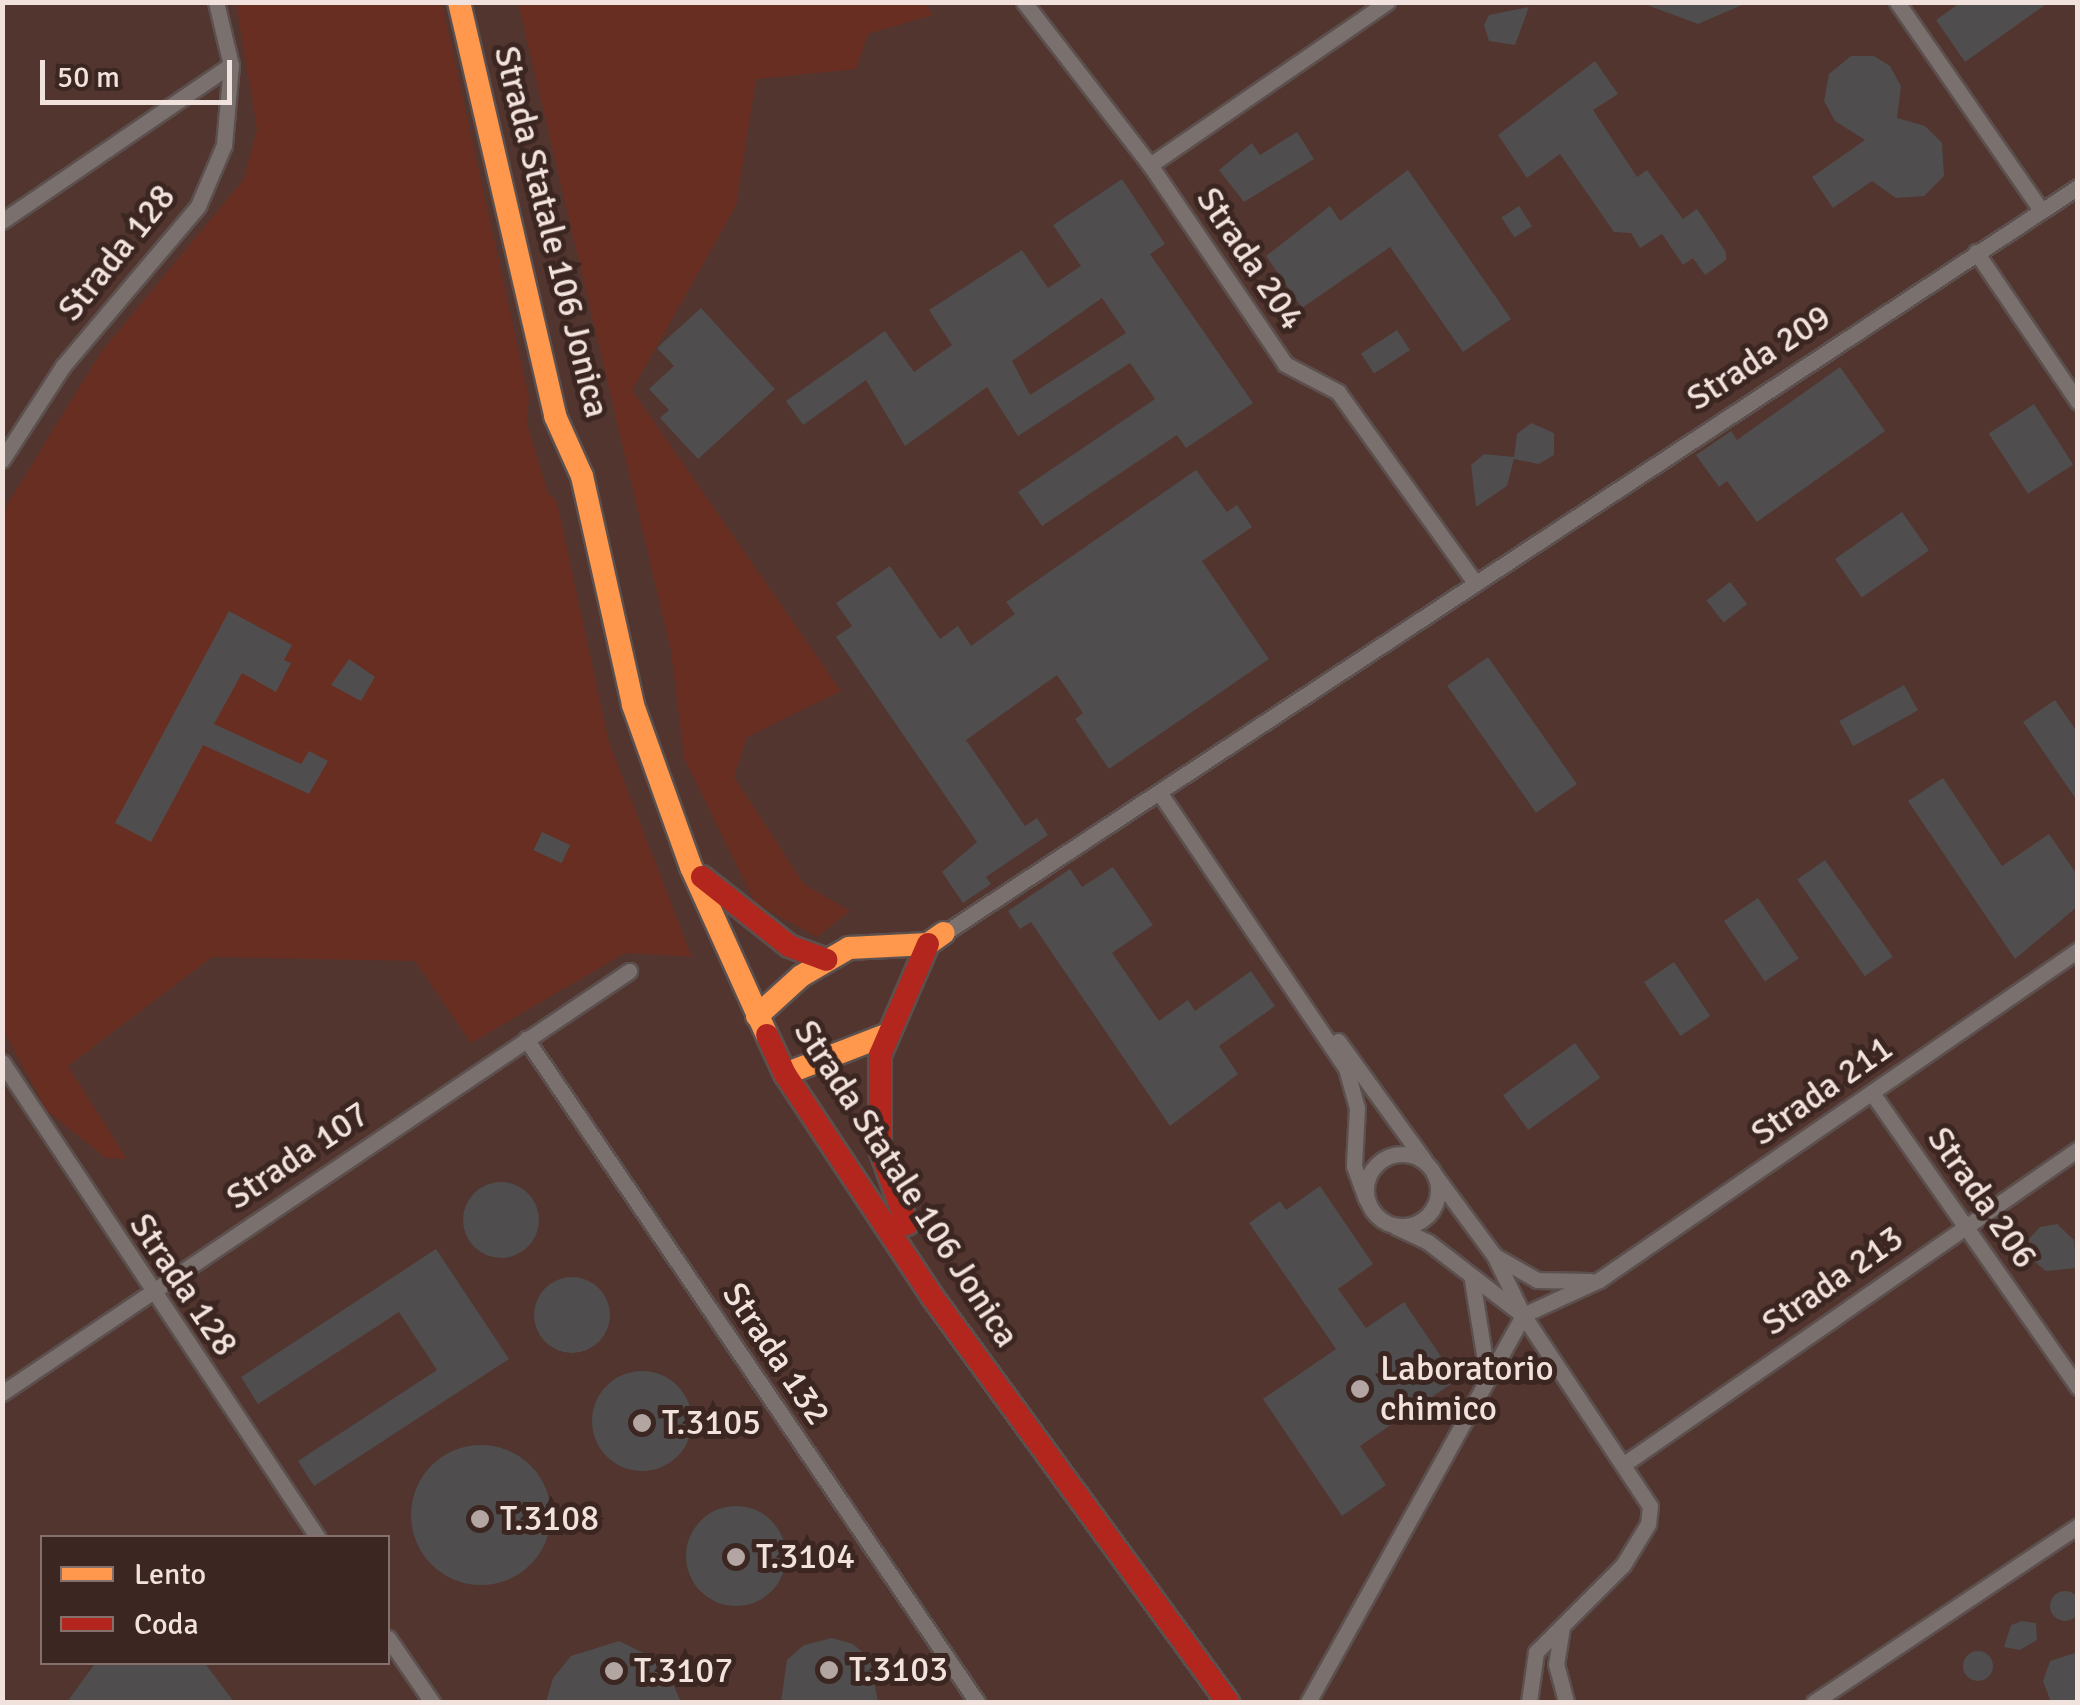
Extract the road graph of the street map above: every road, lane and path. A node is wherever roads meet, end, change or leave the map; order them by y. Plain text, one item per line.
1 (216, 2) edge
2 (459, 2) edge
3 (1024, 2) edge
4 (1386, 2) edge
5 (1897, 2) edge
6 (230, 65) junction
7 (1150, 165) junction
8 (2078, 187) edge
9 (2041, 210) junction
10 (2, 221) edge
11 (1976, 252) junction
12 (2078, 402) edge
13 (585, 412) dead end
14 (2, 460) edge
15 (582, 476) junction
16 (1474, 580) junction
17 (1160, 792) junction
18 (691, 867) junction
19 (936, 938) junction
20 (2078, 950) edge
21 (828, 960) junction
22 (628, 971) dead end
23 (757, 1016) junction
24 (1328, 1032) junction
25 (888, 1034) junction
26 (526, 1039) junction
27 (2, 1062) edge
28 (785, 1074) junction
29 (1872, 1093) junction
30 (2078, 1149) edge
31 (1431, 1169) junction
32 (1366, 1200) junction
33 (1390, 1225) junction
34 (1965, 1226) junction
35 (1494, 1255) junction
36 (1472, 1280) junction
37 (1599, 1280) junction
38 (149, 1291) junction
39 (934, 1299) junction
40 (1523, 1316) junction
41 (1487, 1387) junction
42 (2078, 1387) edge
43 (2, 1392) edge
44 (1624, 1464) junction
45 (2078, 1526) edge
46 (316, 1535) edge
47 (1562, 1627) junction
48 (390, 1641) edge
49 (1223, 1695) edge
50 (1309, 1701) edge
51 (432, 1702) edge
52 (977, 1702) edge
53 (1529, 1702) edge
54 (1566, 1702) edge
55 (1814, 1702) edge

1 - 6 lane, Strada 128
2 - 15 main road, Strada Statale 106 Jonica
3 - 7 lane, Strada 204
4 - 7 lane
5 - 9 lane
6 - 10 lane
6 - 14 lane, Strada 128
7 - 16 lane, Strada 204
8 - 9 lane, Strada 209
9 - 11 lane, Strada 209
11 - 12 lane
11 - 16 lane, Strada 209
13 - 15 main road, Strada Statale 106 Jonica
15 - 18 main road, Strada Statale 106 Jonica
16 - 17 lane, Strada 209
17 - 19 lane, Strada 209
17 - 24 lane
18 - 21 main road
18 - 23 main road, Strada Statale 106 Jonica
19 - 21 main road
19 - 25 main road
20 - 29 lane, Strada 211
21 - 23 main road
22 - 26 lane, Strada 107
23 - 28 main road, Strada Statale 106 Jonica
24 - 31 lane
24 - 32 lane
25 - 28 main road
25 - 39 main road
26 - 38 lane, Strada 107
26 - 52 lane, Strada 132
27 - 38 lane, Strada 128
28 - 39 main road, Strada Statale 106 Jonica
29 - 34 lane, Strada 206
29 - 37 lane, Strada 211
30 - 34 lane, Strada 213
31 - 32 lane
31 - 33 lane
31 - 35 lane
32 - 33 lane
33 - 36 lane
34 - 42 lane, Strada 206
34 - 44 lane, Strada 213
35 - 37 lane
35 - 40 lane
36 - 40 lane
36 - 41 lane
37 - 40 lane, Strada 211
38 - 43 lane, Strada 107
38 - 46 lane, Strada 128
39 - 49 main road, Strada Statale 106 Jonica
40 - 41 lane
40 - 44 lane
41 - 50 lane
44 - 47 lane
45 - 55 lane
47 - 53 lane
47 - 54 lane
48 - 51 lane

